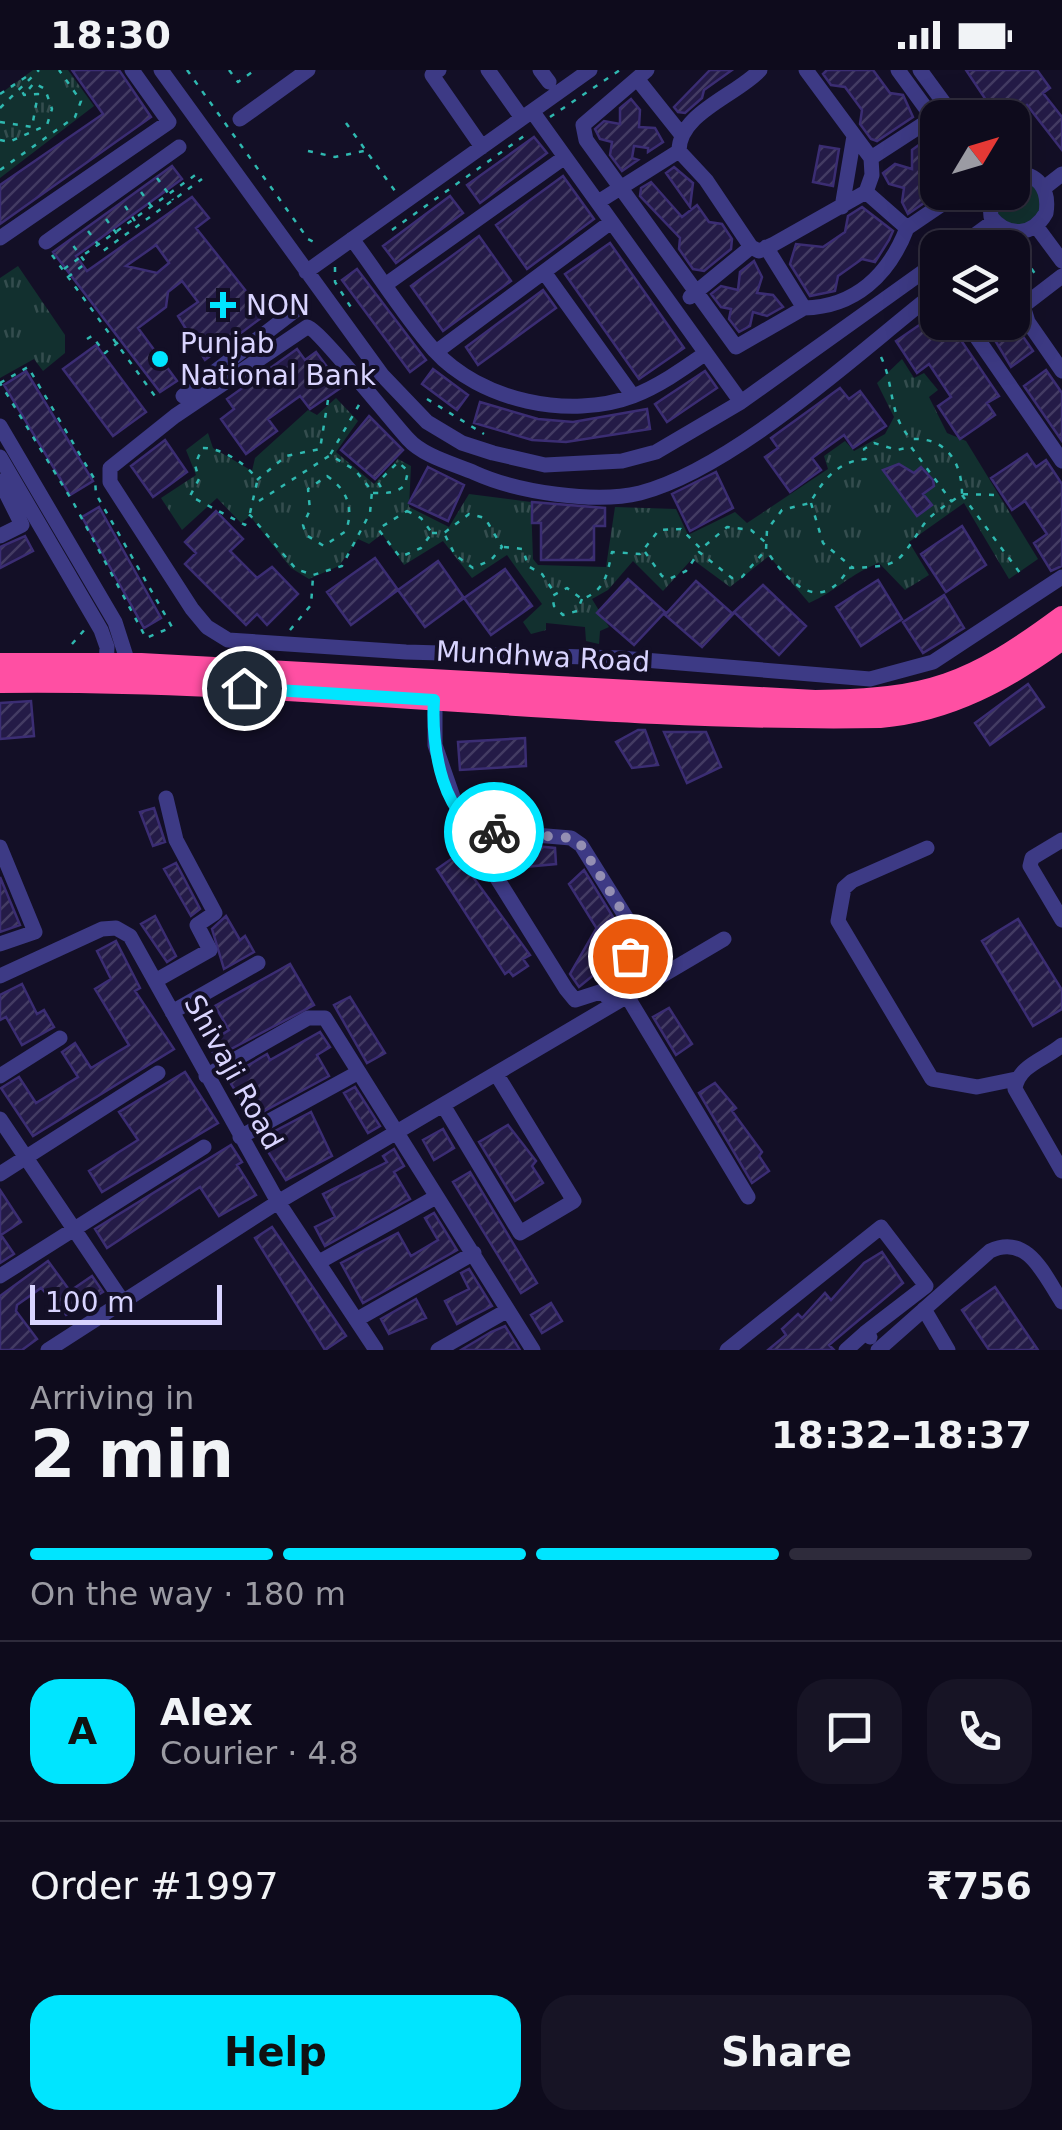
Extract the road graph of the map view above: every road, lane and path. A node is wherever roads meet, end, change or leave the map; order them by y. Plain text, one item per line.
1 (36, 70) edge
2 (58, 70) edge
3 (132, 70) edge
4 (161, 70) edge
5 (188, 70) edge
6 (228, 70) edge
7 (255, 70) edge
8 (308, 70) edge
9 (439, 70) edge
10 (488, 70) edge
11 (590, 70) edge
12 (620, 70) edge
13 (760, 70) edge
14 (806, 70) edge
15 (898, 70) edge
16 (920, 70) edge
17 (30, 75) junction
18 (642, 75) edge
19 (20, 87) junction
20 (0, 94) edge
21 (24, 95) junction
22 (942, 100) edge
23 (920, 101) edge
24 (0, 108) edge
25 (531, 117) junction
26 (240, 120) dead end
27 (0, 122) edge
28 (346, 123) dead end
29 (920, 130) edge
30 (681, 134) junction
31 (854, 136) junction
32 (0, 140) edge
33 (482, 147) junction
34 (179, 148) dead end
35 (365, 150) junction
36 (308, 151) dead end
37 (678, 151) junction
38 (565, 157) junction
39 (871, 158) junction
40 (0, 170) edge
41 (153, 173) dead end
42 (198, 173) dead end
43 (1062, 174) edge
44 (1030, 176) edge
45 (202, 179) dead end
46 (137, 186) dead end
47 (619, 186) junction
48 (1044, 188) junction
49 (866, 192) junction
50 (396, 193) dead end
51 (169, 194) junction
52 (1030, 196) edge
53 (121, 200) dead end
54 (174, 202) junction
55 (598, 202) junction
56 (152, 206) junction
57 (842, 208) junction
58 (934, 210) edge
59 (989, 210) edge
60 (156, 212) junction
61 (102, 214) dead end
62 (134, 219) junction
63 (994, 220) junction
64 (612, 222) junction
65 (138, 225) junction
66 (84, 226) dead end
67 (1036, 226) junction
68 (907, 228) junction
69 (981, 230) edge
70 (116, 233) junction
71 (0, 238) edge
72 (68, 239) dead end
73 (120, 239) junction
74 (356, 244) junction
75 (98, 245) junction
76 (322, 246) dead end
77 (48, 247) joint
78 (758, 248) junction
79 (81, 257) junction
80 (1062, 261) edge
81 (335, 266) dead end
82 (1030, 267) edge
83 (63, 270) junction
84 (306, 272) junction
85 (544, 272) junction
86 (920, 274) edge
87 (1062, 276) edge
88 (68, 277) junction
89 (1040, 283) dead end
90 (386, 285) junction
91 (695, 293) junction
92 (920, 304) edge
93 (804, 308) junction
94 (297, 309) dead end
95 (353, 309) dead end
96 (676, 309) junction
97 (858, 318) junction
98 (978, 340) edge
99 (118, 342) junction
100 (874, 342) junction
101 (93, 347) dead end
102 (436, 352) junction
103 (706, 354) junction
104 (1062, 371) edge
105 (382, 375) junction
106 (0, 383) edge
107 (365, 393) junction
108 (183, 396) dead end
109 (633, 396) junction
110 (157, 399) dead end
111 (328, 400) dead end
112 (741, 402) junction
113 (0, 426) edge
114 (911, 439) junction
115 (911, 447) junction
116 (330, 455) junction
117 (0, 458) edge
118 (1062, 461) edge
119 (327, 476) joint
120 (257, 480) junction
121 (0, 481) edge
122 (372, 492) junction
123 (384, 492) junction
124 (962, 494) junction
125 (994, 495) dead end
126 (259, 501) dead end
127 (811, 502) junction
128 (952, 502) junction
129 (250, 516) junction
130 (432, 533) junction
131 (444, 533) junction
132 (0, 536) edge
133 (766, 543) junction
134 (502, 547) junction
135 (766, 550) junction
136 (644, 551) junction
137 (853, 568) junction
138 (1020, 573) dead end
139 (313, 575) junction
140 (1062, 577) edge
141 (554, 593) junction
142 (582, 598) junction
143 (1062, 618) edge
144 (86, 621) dead end
145 (88, 628) junction
146 (89, 636) dead end
147 (1062, 639) edge
148 (279, 642) junction
149 (70, 652) dead end
150 (0, 664) edge
151 (106, 672) junction
152 (131, 672) junction
153 (0, 682) edge
154 (573, 697) junction
155 (434, 700) junction
156 (166, 798) dead end
157 (467, 824) junction
158 (1062, 840) edge
159 (927, 848) dead end
160 (2, 858) edge
161 (1062, 920) edge
162 (724, 940) dead end
163 (0, 944) edge
164 (258, 963) dead end
165 (0, 976) edge
166 (155, 981) junction
167 (627, 996) junction
168 (607, 998) junction
169 (172, 1012) junction
170 (60, 1038) dead end
171 (1062, 1045) edge
172 (158, 1072) dead end
173 (360, 1072) junction
174 (497, 1075) junction
175 (0, 1076) edge
176 (206, 1076) junction
177 (1016, 1079) junction
178 (444, 1105) junction
179 (0, 1119) edge
180 (396, 1134) junction
181 (240, 1137) junction
182 (204, 1147) dead end
183 (25, 1157) junction
184 (1062, 1171) edge
185 (0, 1174) edge
186 (436, 1197) junction
187 (748, 1197) dead end
188 (278, 1202) junction
189 (74, 1229) junction
190 (474, 1253) junction
191 (318, 1262) junction
192 (0, 1276) edge
193 (122, 1302) junction
194 (1062, 1302) edge
195 (924, 1309) junction
196 (508, 1310) junction
197 (356, 1320) junction
198 (865, 1333) junction
199 (878, 1349) edge
200 (48, 1350) edge
201 (376, 1350) edge
202 (438, 1350) edge
203 (533, 1350) edge
204 (727, 1350) edge
205 (846, 1350) edge
206 (948, 1350) edge

1 - 17 path
2 - 40 path
3 - 71 street
4 - 84 street
5 - 76 path
6 - 7 path
8 - 26 street
9 - 33 street
10 - 25 street
11 - 25 street
12 - 25 path
13 - 30 street
14 - 31 street
15 - 23 street
16 - 22 street
17 - 19 path
17 - 20 path
18 - 30 street
18 - 47 street
19 - 21 path
19 - 24 path
21 - 27 path
21 - 32 path
25 - 33 street
25 - 38 street
25 - 74 path
28 - 35 path
29 - 39 street
30 - 37 street
31 - 39 street
31 - 57 street
33 - 74 street
34 - 77 street
35 - 36 path
35 - 50 path
37 - 47 street
37 - 78 street
38 - 55 street
38 - 90 street
39 - 49 street
41 - 51 path
42 - 51 path
43 - 48 street
44 - 48 street
45 - 54 path
46 - 56 path
47 - 55 street
47 - 91 street
48 - 52 path
48 - 67 street
49 - 57 street
49 - 68 street
51 - 54 path
51 - 56 path
53 - 62 path
54 - 60 path
55 - 64 street
56 - 60 path
56 - 62 path
57 - 78 street
58 - 68 street
59 - 63 street
60 - 65 path
61 - 70 path
62 - 65 path
62 - 70 path
63 - 67 street
63 - 69 street
64 - 85 street
64 - 96 street
65 - 73 path
66 - 75 path
67 - 80 street
68 - 93 street
70 - 73 path
70 - 75 path
72 - 79 path
73 - 75 path
74 - 84 street
74 - 90 street
75 - 79 path
77 - 83 path
78 - 91 street
78 - 93 street
79 - 83 path
79 - 88 path
81 - 95 path
82 - 89 path
83 - 88 path
84 - 105 street
85 - 102 street
85 - 109 street
86 - 97 street
87 - 104 street
88 - 99 path
90 - 102 street
91 - 93 street
91 - 96 street
92 - 100 street
94 - 108 street
96 - 103 street
97 - 100 street
97 - 112 street
98 - 118 street
99 - 101 path
99 - 110 path
100 - 107 street
100 - 114 path
102 - 109 street
103 - 109 street
103 - 112 street
105 - 107 street
105 - 112 street
106 - 106 path
107 - 116 path
107 - 148 street
111 - 120 path
113 - 152 street
114 - 115 path
114 - 124 path
115 - 127 path
115 - 128 path
116 - 122 path
116 - 126 path
117 - 151 street
119 - 119 path
120 - 129 path
120 - 129 path
121 - 132 street
122 - 123 path
122 - 139 path
123 - 123 path
124 - 125 path
124 - 128 path
124 - 138 path
127 - 133 path
127 - 137 path
128 - 137 path
129 - 139 path
130 - 130 path
130 - 131 path
131 - 134 path
131 - 134 path
133 - 135 path
133 - 136 path
134 - 141 path
135 - 136 path
135 - 137 path
136 - 142 path
139 - 148 path
140 - 148 street
141 - 142 path
141 - 142 path
143 - 154 highway, Mundhwa Road
144 - 145 path
145 - 146 path
145 - 149 path
147 - 154 highway, Mundhwa Road
150 - 151 highway, Mundhwa Road
151 - 152 highway, Mundhwa Road
151 - 153 highway, Mundhwa Road
152 - 154 highway, Mundhwa Road
152 - 155 highway, Mundhwa Road
154 - 155 highway, Mundhwa Road
155 - 157 street
156 - 166 street
157 - 168 street
157 - 168 street
158 - 161 street
159 - 177 street
160 - 163 street
162 - 167 street
164 - 169 street
165 - 166 street, Shivaji Road
166 - 169 street, Shivaji Road
167 - 168 street
167 - 187 street
168 - 174 street
169 - 176 street, Shivaji Road
170 - 175 street
171 - 177 street
172 - 183 street
173 - 176 street
173 - 180 street
173 - 181 street
174 - 178 street
174 - 178 street
176 - 181 street, Shivaji Road
177 - 184 street
178 - 180 street
179 - 183 street
180 - 186 street
180 - 188 street
181 - 188 street, Shivaji Road
182 - 189 street
183 - 185 street
183 - 189 street
186 - 190 street
186 - 191 street
188 - 191 street, Shivaji Road
188 - 193 street
189 - 192 street
189 - 193 street
190 - 196 street
190 - 197 street
191 - 197 street, Shivaji Road
193 - 200 street
194 - 195 street
195 - 199 street
195 - 206 street
196 - 202 street
196 - 203 street
197 - 201 street, Shivaji Road
198 - 199 street
198 - 204 street
198 - 205 street

